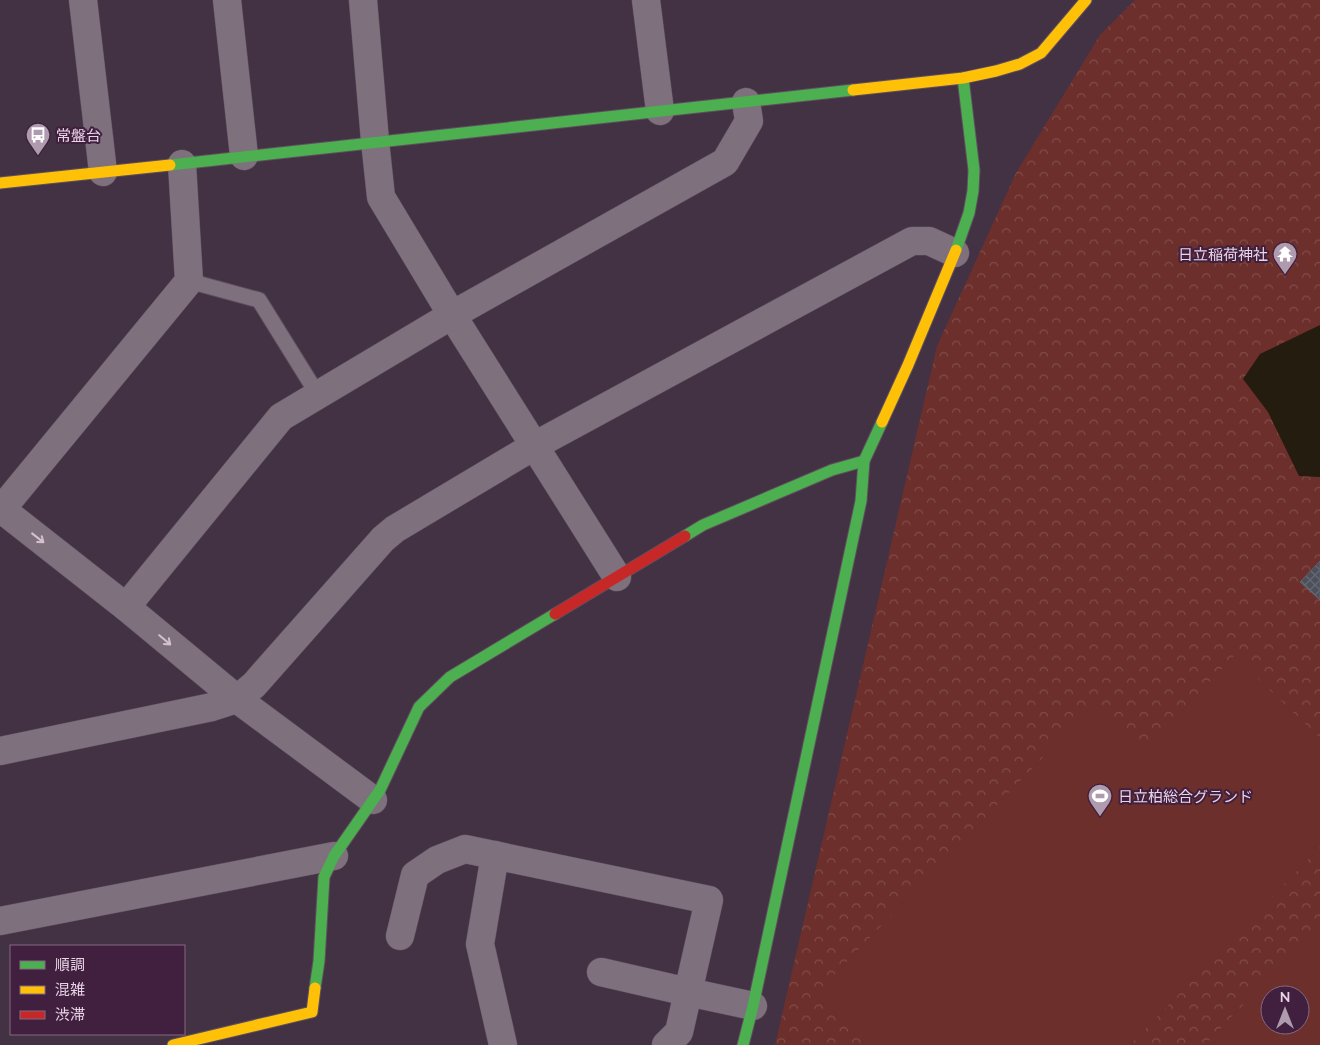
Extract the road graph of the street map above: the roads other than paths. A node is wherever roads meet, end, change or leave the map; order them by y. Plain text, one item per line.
1 (83, 0) edge
2 (227, 0) edge
3 (363, 0) edge
4 (646, 0) edge
5 (1086, 0) edge
6 (963, 78) junction
7 (746, 102) junction
8 (660, 112) junction
9 (375, 141) junction
10 (244, 156) junction
11 (182, 164) junction
12 (103, 172) junction
13 (0, 183) edge
14 (955, 253) junction
15 (189, 281) junction
16 (452, 315) junction
17 (318, 395) junction
18 (534, 446) junction
19 (864, 461) junction
20 (0, 509) edge
21 (617, 576) junction
22 (126, 607) junction
23 (237, 699) junction
24 (0, 751) edge
25 (373, 800) junction
26 (495, 855) junction
27 (334, 856) junction
28 (0, 921) edge
29 (400, 936) dead end
30 (601, 972) dead end
31 (688, 992) junction
32 (753, 1006) junction
33 (173, 1045) edge
34 (503, 1045) edge
35 (666, 1045) edge
36 (743, 1045) edge

1 - 12 street
2 - 10 street
3 - 9 street
4 - 8 street
5 - 6 street
6 - 7 street
6 - 14 street
7 - 8 street
7 - 16 street
8 - 9 street
9 - 10 street
9 - 16 street
10 - 11 street
11 - 12 street
11 - 15 street
12 - 13 street
14 - 18 street
14 - 19 street
15 - 17 lane
15 - 20 street
16 - 17 street
16 - 18 street
17 - 22 street
18 - 21 street
18 - 23 street
19 - 21 street
19 - 32 street
20 -> 22 street
21 - 25 street
22 -> 23 street
23 - 24 street
23 - 25 street
25 - 27 street
26 - 29 street
26 - 31 street
26 - 34 street
27 - 28 street
27 - 33 street
30 - 31 street
31 - 32 street
31 - 35 street
32 - 36 street

